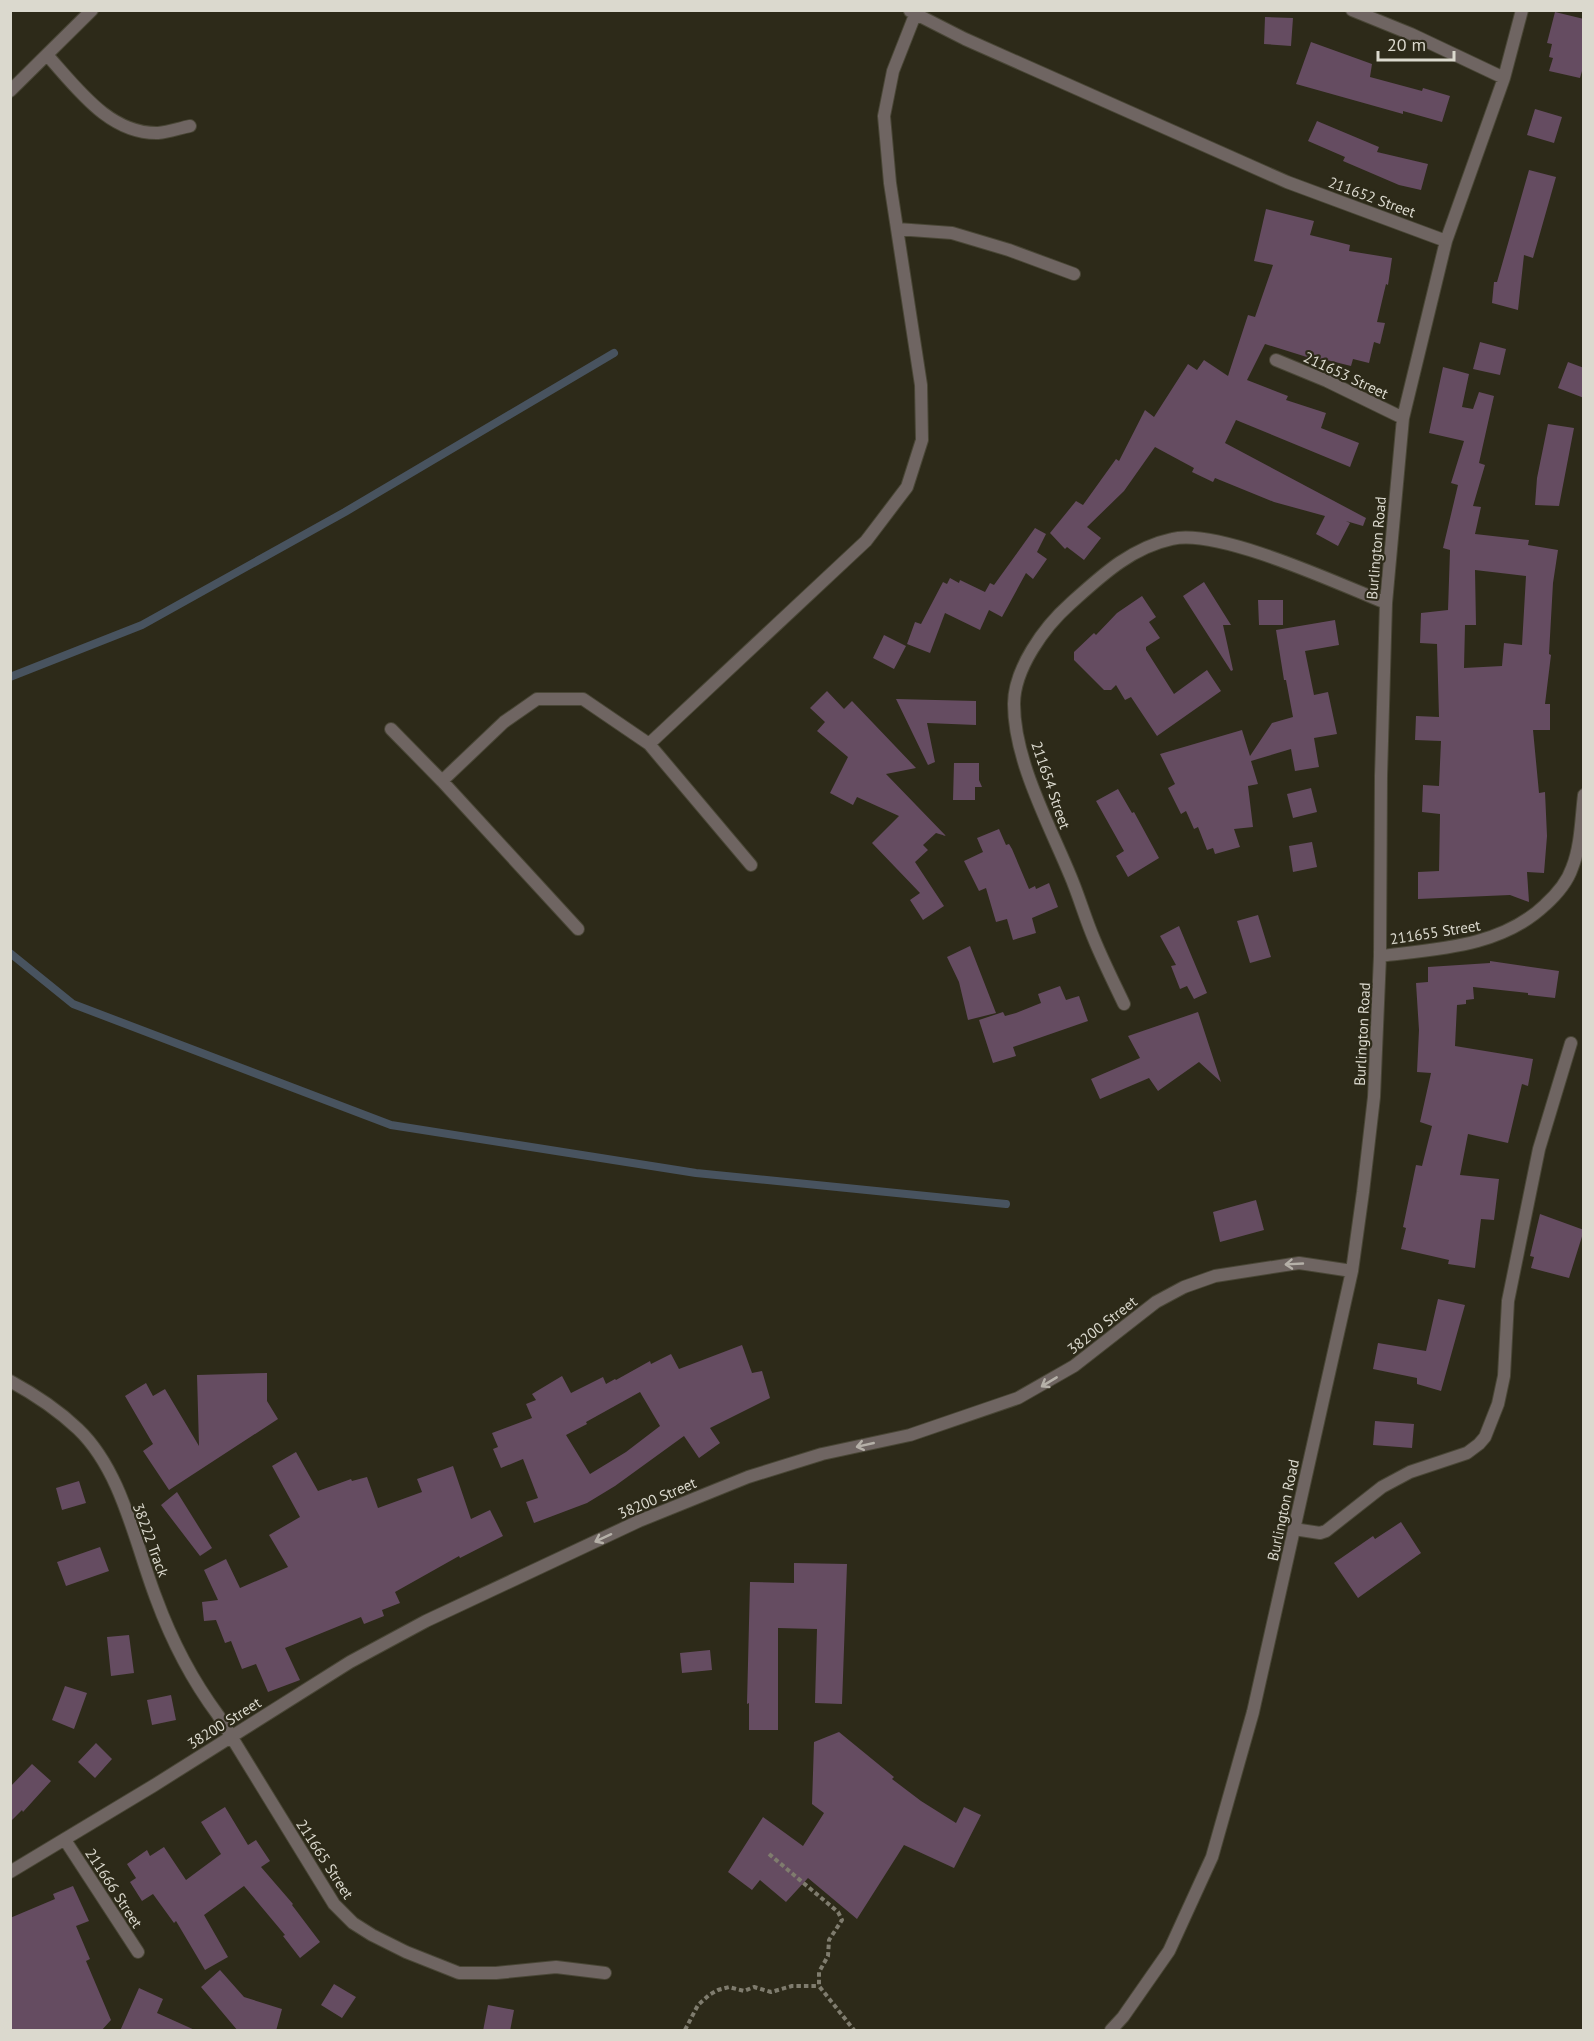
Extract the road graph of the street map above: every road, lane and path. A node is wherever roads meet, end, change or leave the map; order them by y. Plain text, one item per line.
1 (92, 10) edge
2 (1352, 10) edge
3 (1522, 10) edge
4 (912, 13) edge
5 (46, 55) junction
6 (1504, 78) junction
7 (10, 91) edge
8 (190, 126) dead end
9 (897, 229) junction
10 (1446, 241) junction
11 (1074, 274) dead end
12 (1276, 360) dead end
13 (1403, 418) junction
14 (1386, 603) junction
15 (391, 729) dead end
16 (649, 744) junction
17 (442, 781) junction
18 (1584, 795) edge
19 (752, 865) dead end
20 (578, 929) dead end
21 (1380, 956) junction
22 (1124, 1004) dead end
23 (1571, 1043) dead end
24 (1352, 1271) junction
25 (10, 1381) edge
26 (1294, 1529) junction
27 (231, 1736) junction
28 (65, 1840) junction
29 (769, 1854) dead end
30 (10, 1872) edge
31 (138, 1952) dead end
32 (605, 1973) dead end
33 (819, 1986) junction
34 (685, 2031) edge
35 (854, 2031) edge
36 (1111, 2031) edge

1 - 5 street
2 - 6 street
3 - 6 street, Burlington Road
4 - 9 street
4 - 10 street, 211652 Street
5 - 7 street
5 - 8 street
6 - 10 street, Burlington Road
9 - 11 street
9 - 16 street
10 - 13 street, Burlington Road
12 - 13 street, 211653 Street
13 - 14 street, Burlington Road
14 - 21 street, Burlington Road
14 - 22 street, 211654 Street
15 - 17 street
16 - 17 street
16 - 19 street
17 - 20 street
18 - 21 street, 211655 Street
21 - 24 street, Burlington Road
23 - 26 street
24 - 26 street, Burlington Road
24 -> 27 street, 38200 Street
25 - 27 street, 38222 Track
26 - 36 street, Burlington Road
27 - 28 street, 38200 Street
27 - 32 street, 211665 Street
28 - 30 street, 38200 Street
28 - 31 street, 211666 Street
29 - 33 path
33 - 34 path
33 - 35 path

